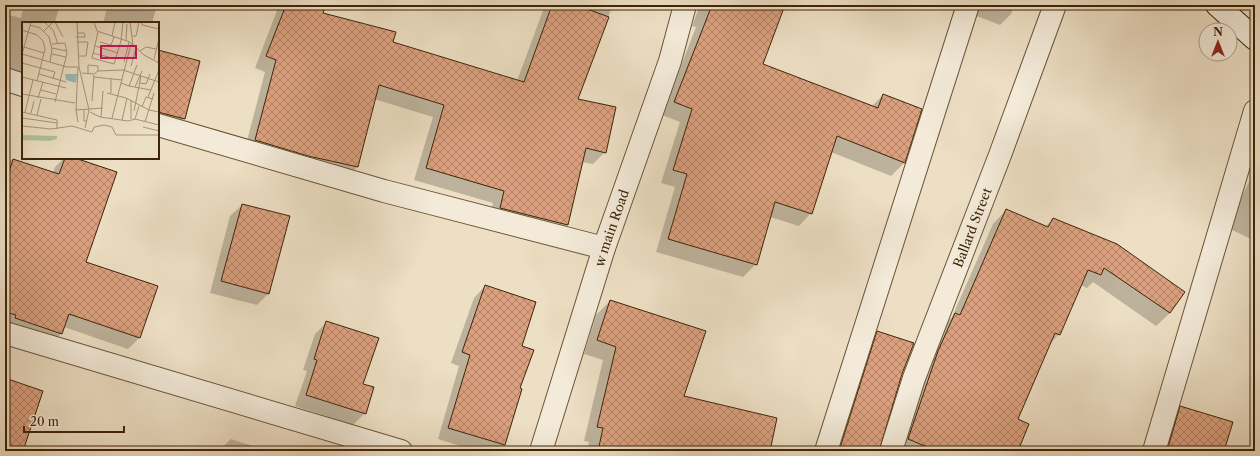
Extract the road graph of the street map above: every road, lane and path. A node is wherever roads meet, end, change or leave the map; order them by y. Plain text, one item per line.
1 (685, 5) edge
2 (968, 5) edge
3 (1055, 5) edge
4 (1217, 5) edge
5 (1255, 39) edge
6 (5, 79) edge
7 (22, 85) edge
8 (1255, 111) edge
9 (159, 125) edge
10 (604, 248) junction
11 (5, 333) edge
12 (401, 451) edge
13 (541, 451) edge
14 (826, 451) edge
15 (891, 451) edge
16 (1154, 451) edge

1 - 10 street, w main Road
2 - 14 street
3 - 15 street, Ballard Street
4 - 5 street
6 - 7 street
8 - 16 street
9 - 10 street
10 - 13 street, w main Road
11 - 12 street

